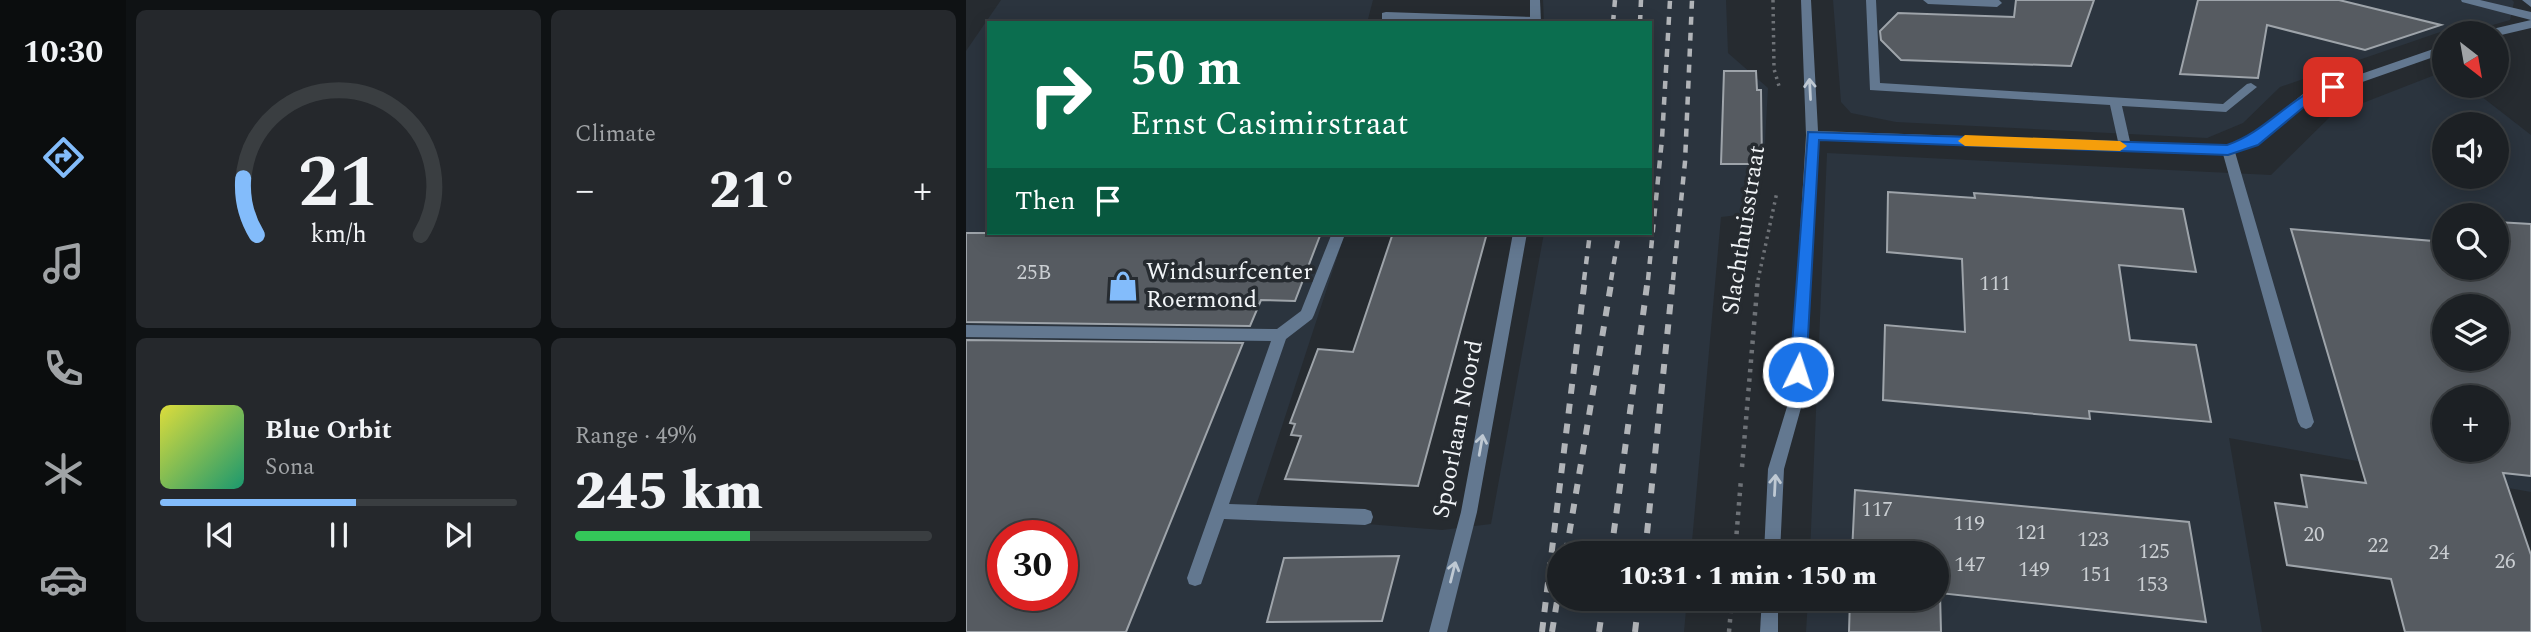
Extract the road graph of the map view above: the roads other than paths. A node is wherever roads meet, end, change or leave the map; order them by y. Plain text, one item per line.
1 (1535, 0) edge
2 (1806, 0) edge
3 (1871, 0) edge
4 (1927, 0) edge
5 (2466, 0) edge
6 (1997, 3) dead end
7 (1386, 16) dead end
8 (2531, 16) edge
9 (1510, 21) edge
10 (1535, 21) edge
11 (2531, 24) edge
12 (2510, 29) edge
13 (2432, 53) edge
14 (2251, 87) dead end
15 (2115, 101) junction
16 (1812, 135) junction
17 (2125, 146) junction
18 (2228, 150) junction
19 (1520, 235) edge
20 (1337, 237) dead end
21 (966, 331) edge
22 (1280, 335) junction
23 (2306, 422) dead end
24 (1218, 511) junction
25 (1364, 517) dead end
26 (1773, 541) edge
27 (1195, 578) dead end
28 (1770, 611) edge
29 (1438, 632) edge
30 (1769, 632) edge

1 - 10 street
16 -> 2 street
3 - 15 street
4 - 6 street
5 - 8 street
7 - 9 street
11 - 12 street
13 - 18 street
14 - 15 street
15 - 17 street
16 - 17 street
26 -> 16 street
17 - 18 street
18 - 23 street
29 -> 19 street, Spoorlaan Noord
20 - 22 street
21 - 22 street
22 - 24 street
24 - 25 street
24 - 27 street
28 - 30 street

